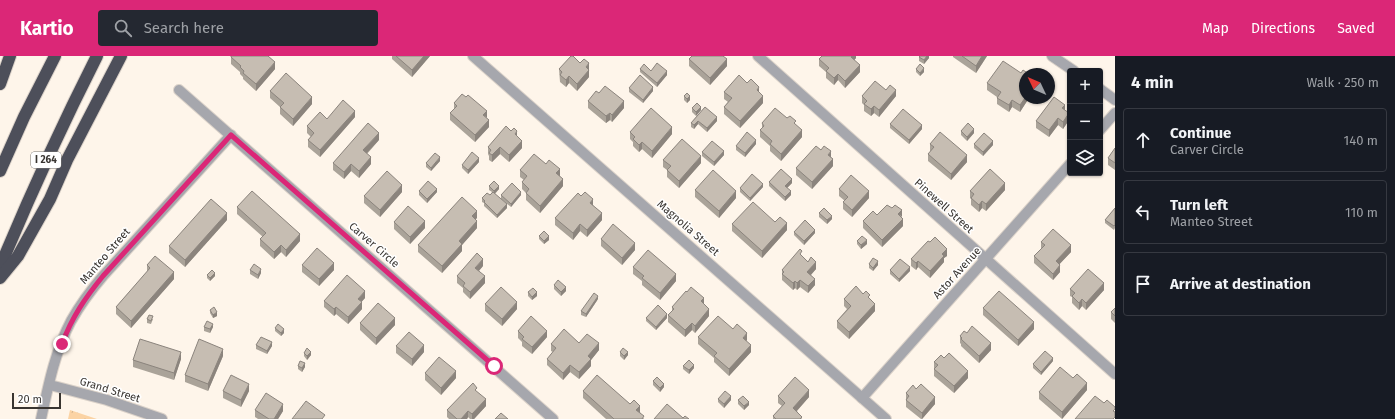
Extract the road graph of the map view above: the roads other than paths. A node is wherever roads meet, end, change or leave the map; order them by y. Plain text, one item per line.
1 (10, 56) edge
2 (55, 56) edge
3 (97, 56) edge
4 (121, 56) edge
5 (473, 56) edge
6 (758, 56) edge
7 (1052, 56) edge
8 (1070, 68) edge
9 (0, 84) edge
10 (179, 90) dead end
11 (1103, 91) edge
12 (1115, 100) edge
13 (1115, 114) edge
14 (1103, 127) edge
15 (231, 135) junction
16 (1067, 167) edge
17 (0, 171) edge
18 (986, 260) junction
19 (0, 267) edge
20 (0, 278) edge
21 (1115, 374) edge
22 (50, 385) junction
23 (862, 398) junction
24 (42, 419) edge
25 (162, 419) edge
26 (553, 419) edge
27 (886, 419) edge

1 - 9 highway
2 - 17 highway
3 - 19 highway, I 264
4 - 20 highway
5 - 23 street, Magnolia Street
6 - 18 street, Pinewell Street
7 - 8 street
10 - 15 street, Carver Circle
11 - 12 street
13 - 14 street
15 - 22 street, Manteo Street
15 - 26 street, Carver Circle
16 - 18 street, Astor Avenue
18 - 21 street, Pinewell Street
18 - 23 street, Astor Avenue
22 - 24 street, Manteo Street
22 - 25 street, Grand Street
23 - 27 street, Magnolia Street

